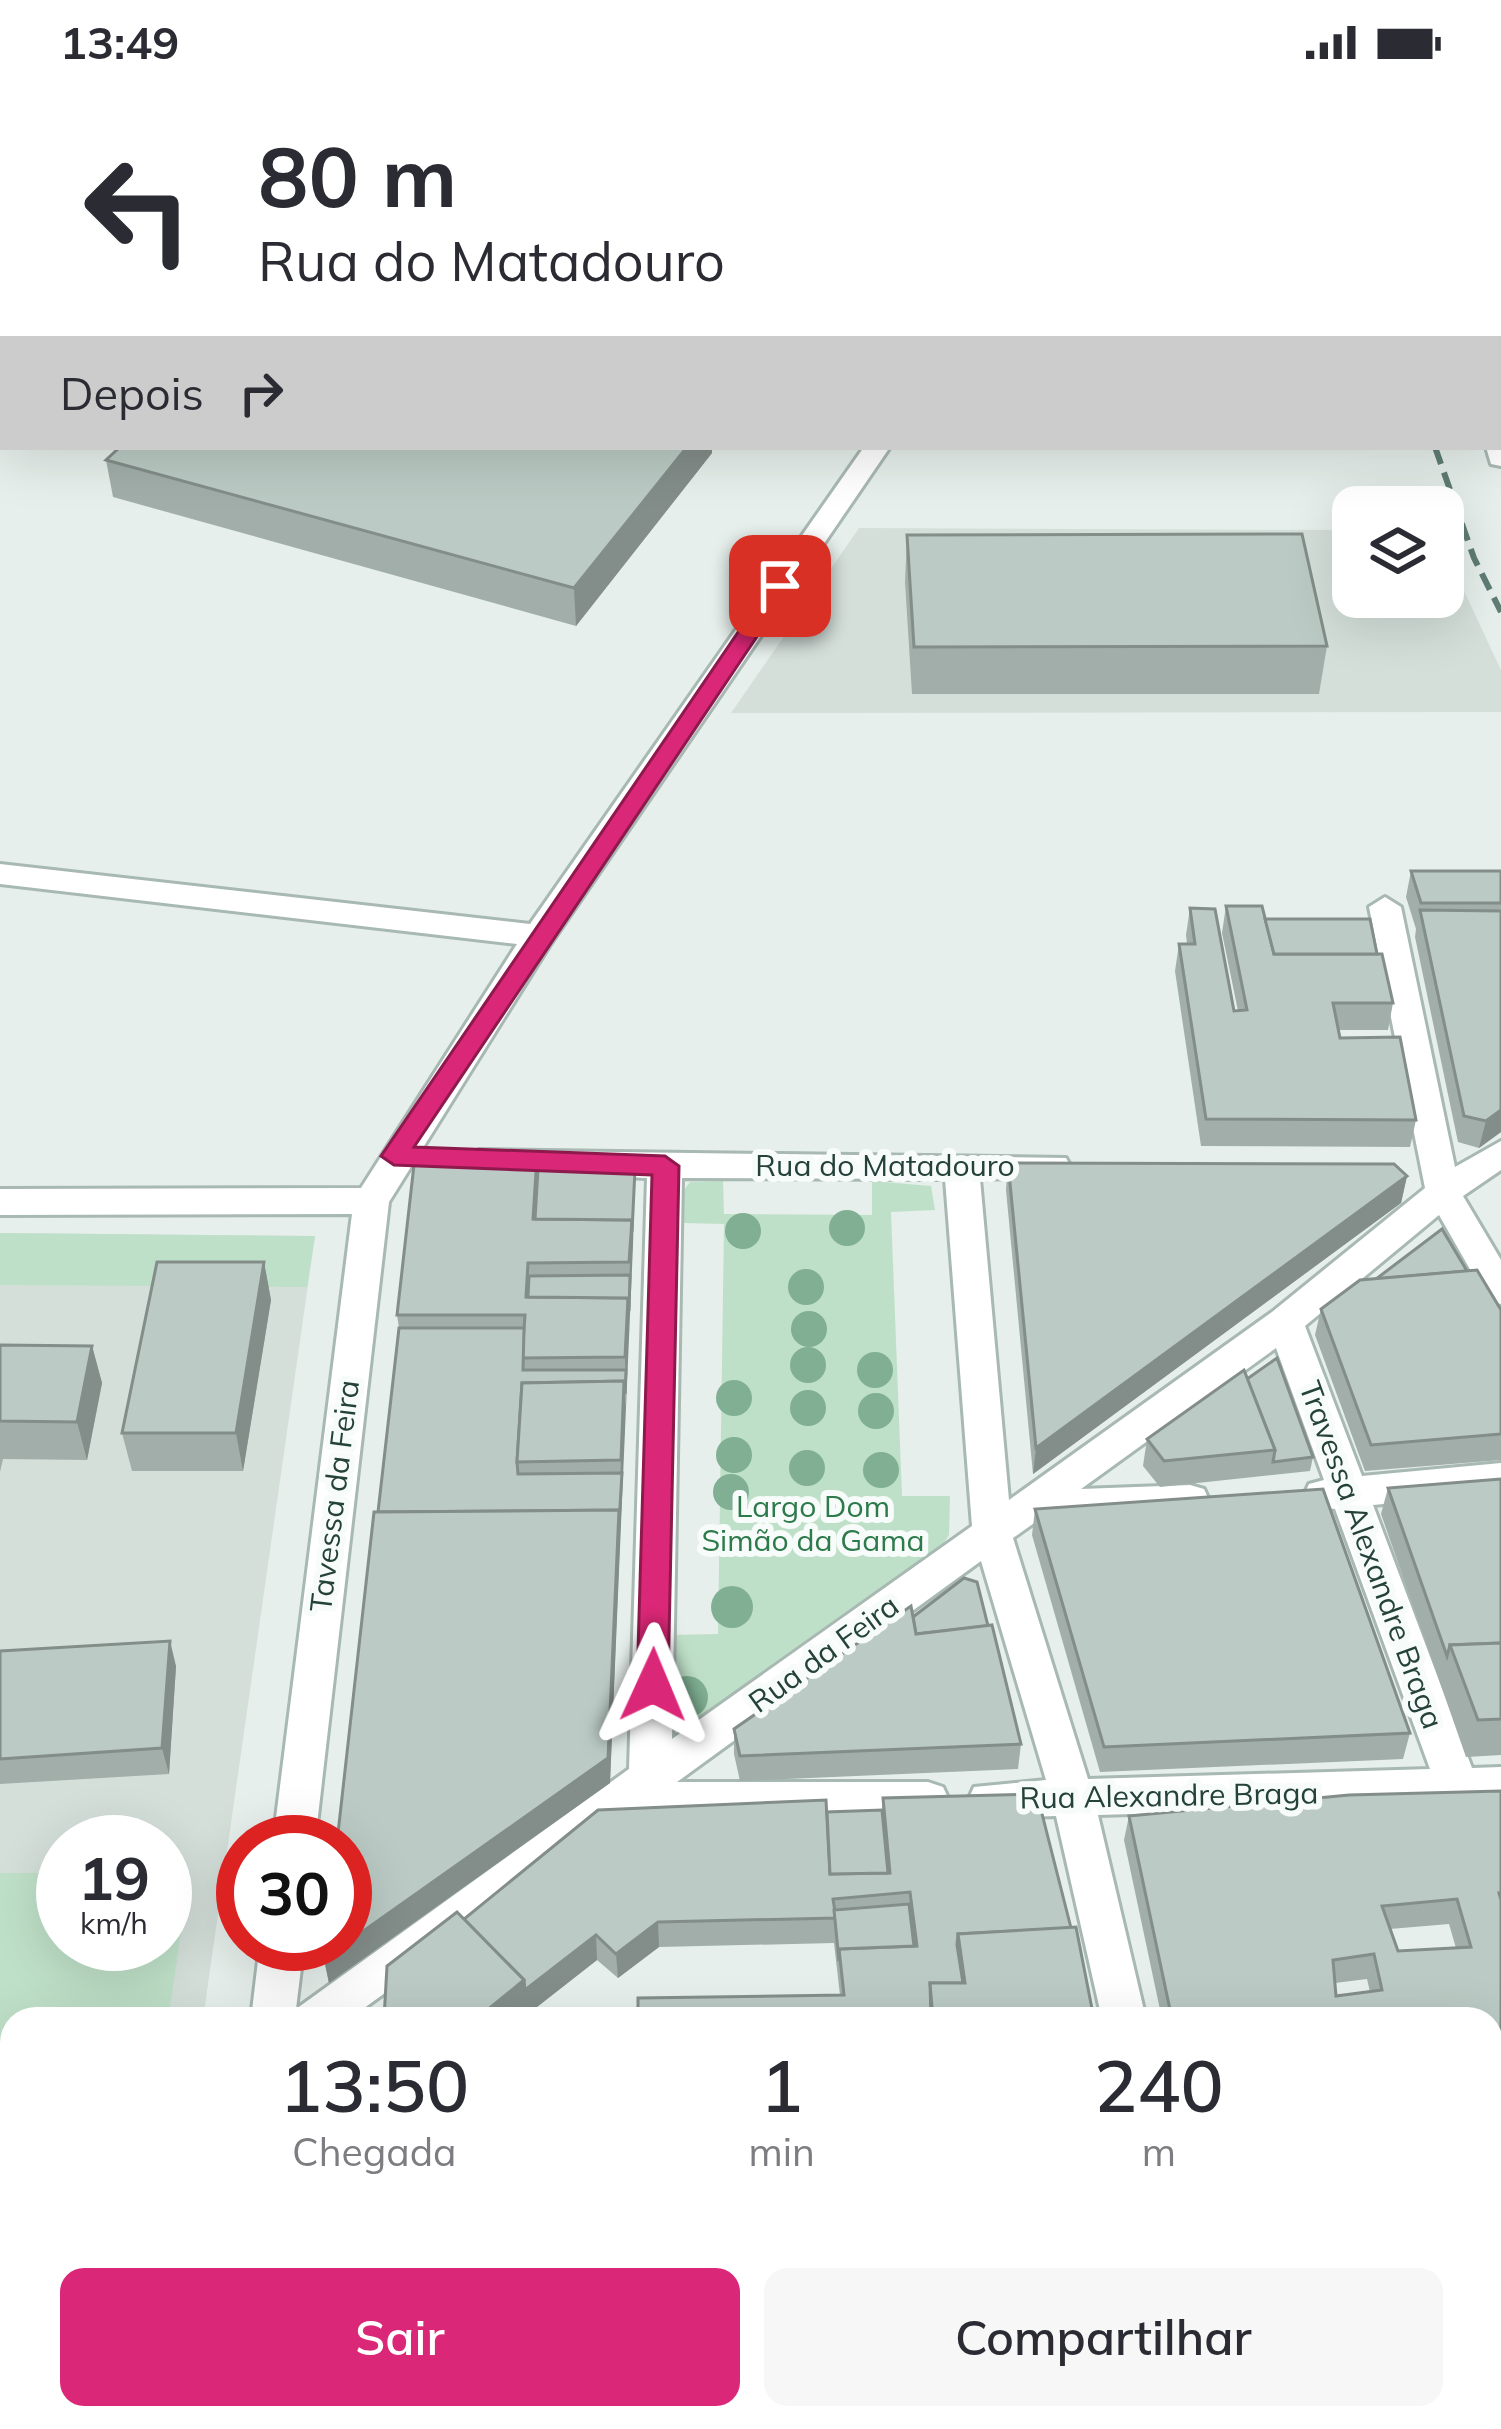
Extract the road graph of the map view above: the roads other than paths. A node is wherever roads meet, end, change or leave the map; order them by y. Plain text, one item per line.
1 (876, 450) edge
2 (0, 874) edge
3 (1384, 908) dead end
4 (539, 936) junction
5 (1501, 1153) edge
6 (394, 1156) junction
7 (665, 1166) junction
8 (961, 1166) junction
9 (1081, 1167) edge
10 (1426, 1184) junction
11 (370, 1201) junction
12 (0, 1202) edge
13 (1501, 1291) edge
14 (1285, 1322) junction
15 (1501, 1478) edge
16 (1346, 1494) junction
17 (1278, 1496) edge
18 (1234, 1498) edge
19 (1032, 1506) junction
20 (992, 1532) junction
21 (1501, 1785) edge
22 (1458, 1787) junction
23 (636, 1790) junction
24 (1073, 1800) junction
25 (297, 1815) edge
26 (279, 1971) edge
27 (274, 2007) edge
28 (331, 2007) edge
29 (1121, 2007) edge

1 - 4 street, Tavessa da Feira
2 - 4 street
3 - 10 street
4 - 6 street, Tavessa da Feira
5 - 10 street, Rua da Feira
6 - 7 street, Rua do Matadouro
6 - 11 street, Tavessa da Feira
7 - 8 street, Rua do Matadouro
7 - 23 street
8 - 9 street, Rua do Matadouro
8 - 20 street
10 - 13 street
10 - 14 street, Rua da Feira
11 - 12 street
11 - 25 street, Tavessa da Feira
14 - 16 street, Travessa Alexandre Braga
14 - 19 street, Rua da Feira
15 - 16 street
16 - 17 street
16 - 22 street, Travessa Alexandre Braga
18 - 19 street
19 - 20 street, Rua da Feira
20 - 23 street, Rua da Feira
20 - 24 street
21 - 22 street, Rua Alexandre Braga
22 - 24 street, Rua Alexandre Braga
23 - 24 street, Rua Alexandre Braga
23 - 28 street, Rua da Feira
24 - 29 street
26 - 27 street

